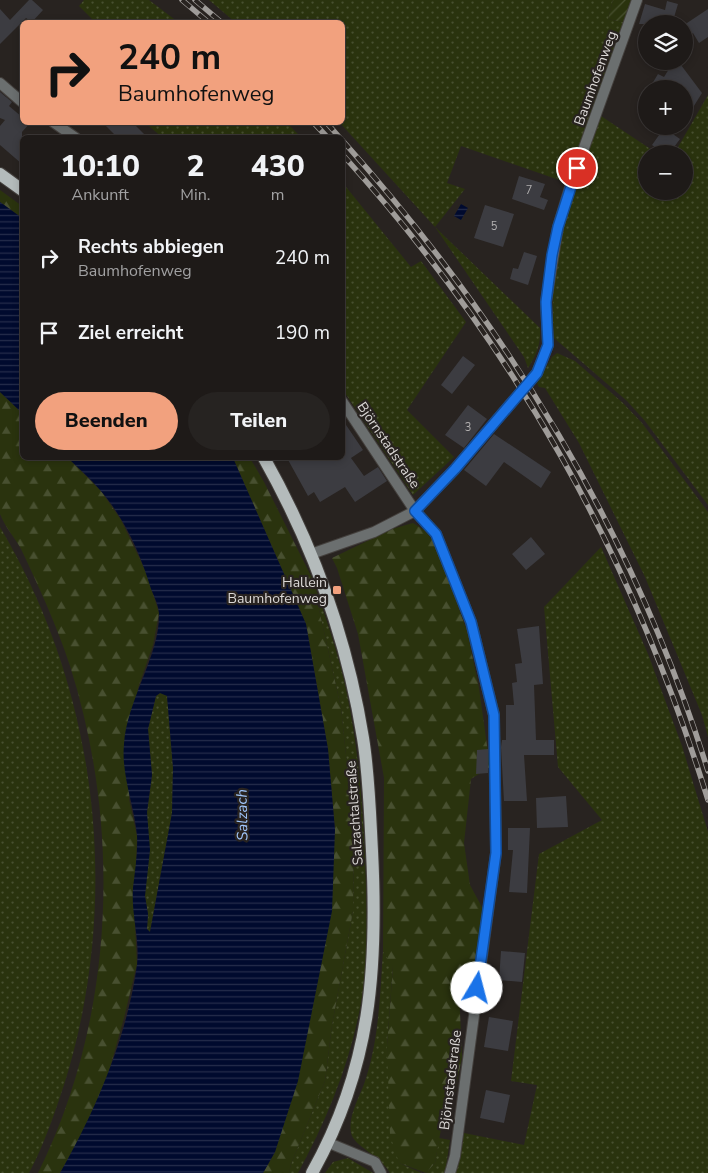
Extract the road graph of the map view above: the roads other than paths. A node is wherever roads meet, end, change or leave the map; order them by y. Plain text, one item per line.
1 (637, 0) edge
2 (0, 83) edge
3 (20, 100) edge
4 (57, 125) edge
5 (72, 135) edge
6 (0, 174) edge
7 (20, 189) edge
8 (345, 406) edge
9 (265, 460) edge
10 (415, 511) junction
11 (311, 554) junction
12 (330, 1143) junction
13 (312, 1173) edge
14 (381, 1173) edge
15 (450, 1173) edge

1 - 10 street, Baumhofenweg
2 - 3 street
4 - 5 street
6 - 7 main road
8 - 10 street, Björnstadstraße
9 - 11 main road, Salzachtalstraße
10 - 11 street, Baumhofenweg
10 - 15 street, Björnstadstraße
11 - 12 main road, Salzachtalstraße
12 - 13 main road, Salzachtalstraße
12 - 14 street

